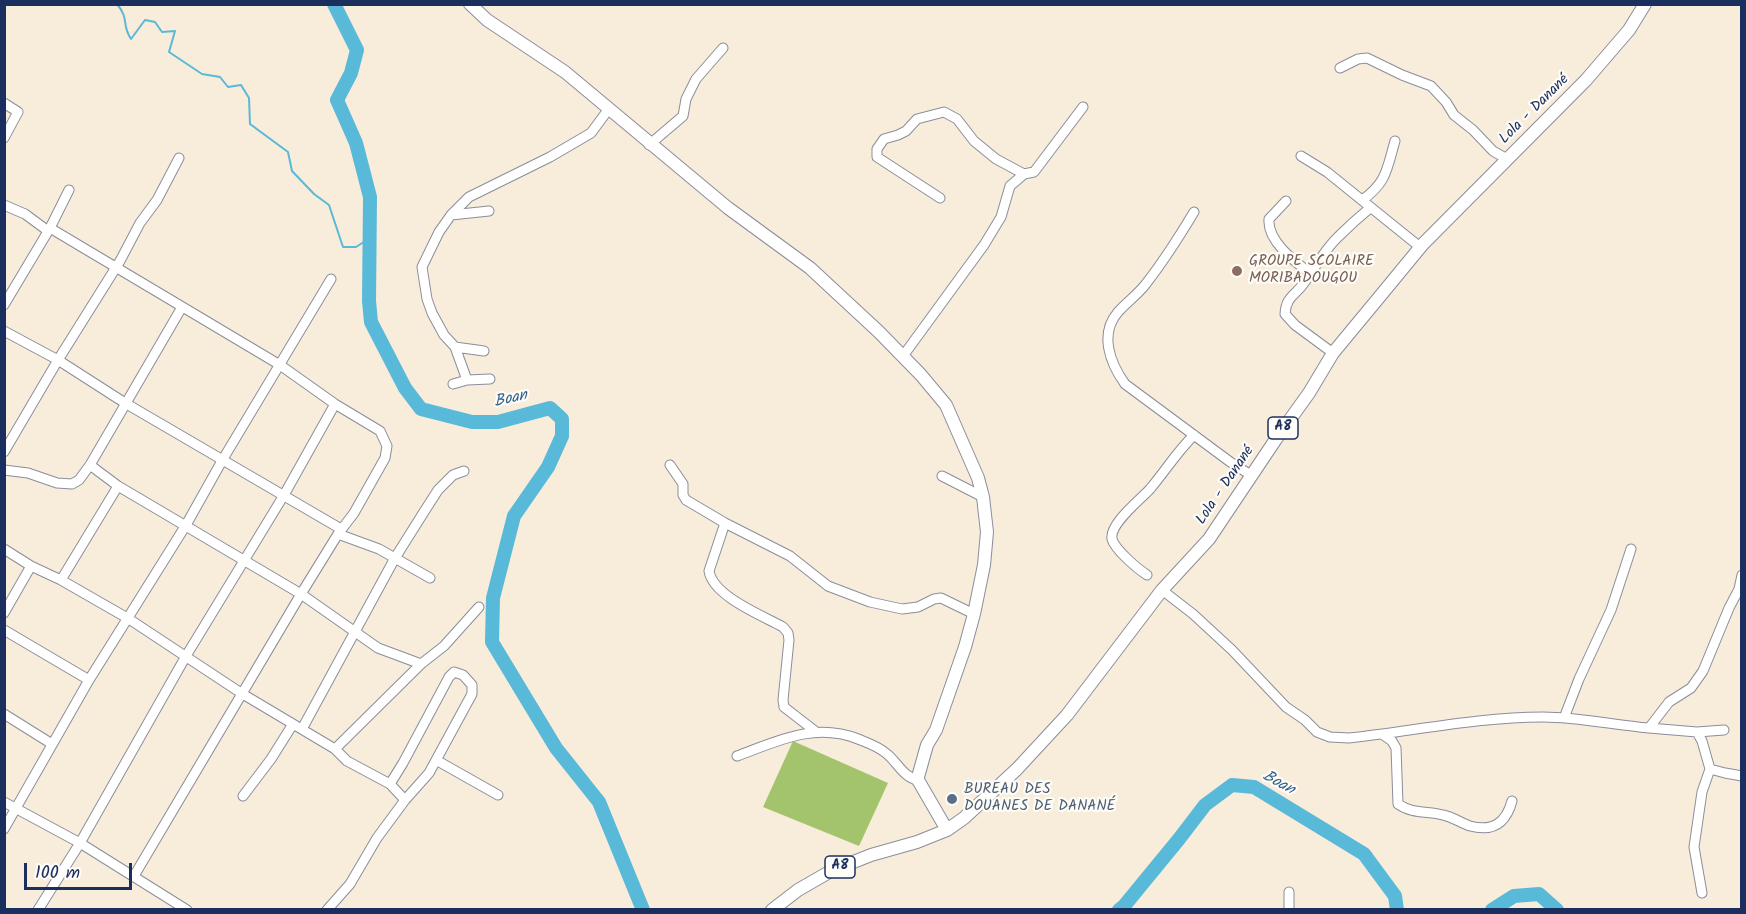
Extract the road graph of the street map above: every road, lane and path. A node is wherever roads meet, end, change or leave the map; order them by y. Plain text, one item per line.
1 (1645, 4) edge
2 (470, 5) edge
3 (723, 48) dead end
4 (1340, 68) dead end
5 (4, 103) edge
6 (1083, 107) dead end
7 (608, 110) junction
8 (4, 138) edge
9 (1395, 141) dead end
10 (649, 145) junction
11 (1301, 156) dead end
12 (179, 158) dead end
13 (1507, 159) junction
14 (1024, 174) junction
15 (69, 190) dead end
16 (940, 198) dead end
17 (1362, 200) junction
18 (1286, 201) dead end
19 (4, 206) edge
20 (1370, 208) junction
21 (489, 211) dead end
22 (1194, 212) dead end
23 (451, 214) junction
24 (49, 230) junction
25 (1420, 247) junction
26 (116, 268) junction
27 (1310, 273) junction
28 (331, 279) dead end
29 (4, 305) edge
30 (182, 307) junction
31 (4, 331) edge
32 (455, 347) junction
33 (484, 351) dead end
34 (1333, 353) junction
35 (903, 356) junction
36 (58, 360) junction
37 (280, 365) junction
38 (490, 379) dead end
39 (467, 381) junction
40 (453, 384) dead end
41 (125, 403) junction
42 (335, 404) junction
43 (1194, 435) junction
44 (4, 452) edge
45 (223, 459) junction
46 (90, 465) junction
47 (670, 465) dead end
48 (4, 470) edge
49 (464, 471) dead end
50 (1251, 475) junction
51 (942, 476) dead end
52 (118, 486) junction
53 (284, 495) junction
54 (983, 497) junction
55 (725, 523) junction
56 (186, 525) junction
57 (339, 532) junction
58 (4, 549) edge
59 (1631, 549) dead end
60 (395, 558) junction
61 (244, 560) junction
62 (31, 566) junction
63 (1147, 575) dead end
64 (1742, 575) edge
65 (430, 578) dead end
66 (61, 580) junction
67 (1162, 590) junction
68 (300, 594) junction
69 (479, 607) dead end
70 (4, 613) edge
71 (974, 614) junction
72 (129, 619) junction
73 (4, 630) edge
74 (355, 632) junction
75 (186, 656) junction
76 (422, 664) junction
77 (89, 680) junction
78 (241, 693) junction
79 (4, 714) edge
80 (1564, 718) junction
81 (297, 726) junction
82 (1649, 728) junction
83 (1724, 730) dead end
84 (815, 731) junction
85 (1697, 732) junction
86 (1382, 734) junction
87 (52, 744) junction
88 (335, 749) junction
89 (737, 756) dead end
90 (436, 760) junction
91 (1710, 769) junction
92 (1742, 776) edge
93 (918, 780) junction
94 (390, 784) junction
95 (498, 795) dead end
96 (243, 796) dead end
97 (405, 800) junction
98 (1512, 801) dead end
99 (4, 802) edge
100 (17, 808) junction
101 (4, 829) edge
102 (947, 830) junction
103 (80, 843) junction
104 (134, 876) junction
105 (1289, 892) dead end
106 (1702, 892) dead end
107 (38, 909) edge
108 (187, 909) edge
109 (327, 909) edge
110 (772, 909) edge
111 (1289, 909) edge

1 - 13 main road, Lola - Danané / A8
2 - 7 main road
3 - 10 street
4 - 13 street
5 - 8 street
6 - 14 street
7 - 10 main road
7 - 23 street
9 - 17 street
10 - 35 main road
11 - 17 street
12 - 26 street
13 - 25 main road, Lola - Danané / A8
14 - 16 street
14 - 35 street
15 - 24 street
17 - 20 street
18 - 27 street
19 - 24 street
20 - 25 street
20 - 27 street
21 - 23 street
22 - 43 street
23 - 32 street
24 - 26 street
24 - 29 street
25 - 34 main road, Lola - Danané / A8
26 - 30 street
26 - 36 street
27 - 34 street
28 - 37 street
30 - 37 street
30 - 41 street
31 - 36 street
32 - 33 street
32 - 39 street
34 - 50 main road, Lola - Danané / A8
35 - 54 main road
36 - 41 street
36 - 44 street
37 - 42 street
37 - 45 street
38 - 39 street
39 - 40 street
41 - 45 street
41 - 46 street
42 - 53 street
42 - 57 street
43 - 50 street
43 - 63 street
45 - 53 street
45 - 56 street
46 - 48 street
46 - 52 street
47 - 55 street
49 - 60 street
50 - 67 main road, Lola - Danané / A8
51 - 54 street
52 - 56 street
52 - 66 street
53 - 57 street
53 - 61 street
54 - 71 main road
55 - 71 street
55 - 84 street
56 - 61 street
56 - 72 street
57 - 60 street
57 - 68 street
58 - 62 street
59 - 80 street
60 - 65 street
60 - 74 street
61 - 68 street
61 - 75 street
62 - 66 street
62 - 70 street
64 - 82 street
66 - 72 street
67 - 86 street
67 - 102 main road, Lola - Danané / A8
68 - 74 street
68 - 78 street
69 - 76 street
71 - 93 main road
72 - 75 street
72 - 77 street
73 - 77 street
74 - 76 street
74 - 81 street
75 - 78 street
75 - 103 street
76 - 88 street
77 - 87 street
78 - 81 street
78 - 104 street
79 - 87 street
80 - 82 street
80 - 86 street
81 - 88 street
81 - 96 street
82 - 85 street
83 - 85 street
84 - 89 street
84 - 93 street
85 - 91 street
86 - 98 street
87 - 100 street
88 - 94 street
90 - 94 street
90 - 95 street
90 - 97 street
91 - 92 street
91 - 106 street
93 - 102 main road
94 - 97 street
97 - 109 street
99 - 100 street
100 - 101 street
100 - 103 street
102 - 110 main road, Lola - Danané / A8
103 - 104 street
103 - 107 street
104 - 108 street
105 - 111 street

